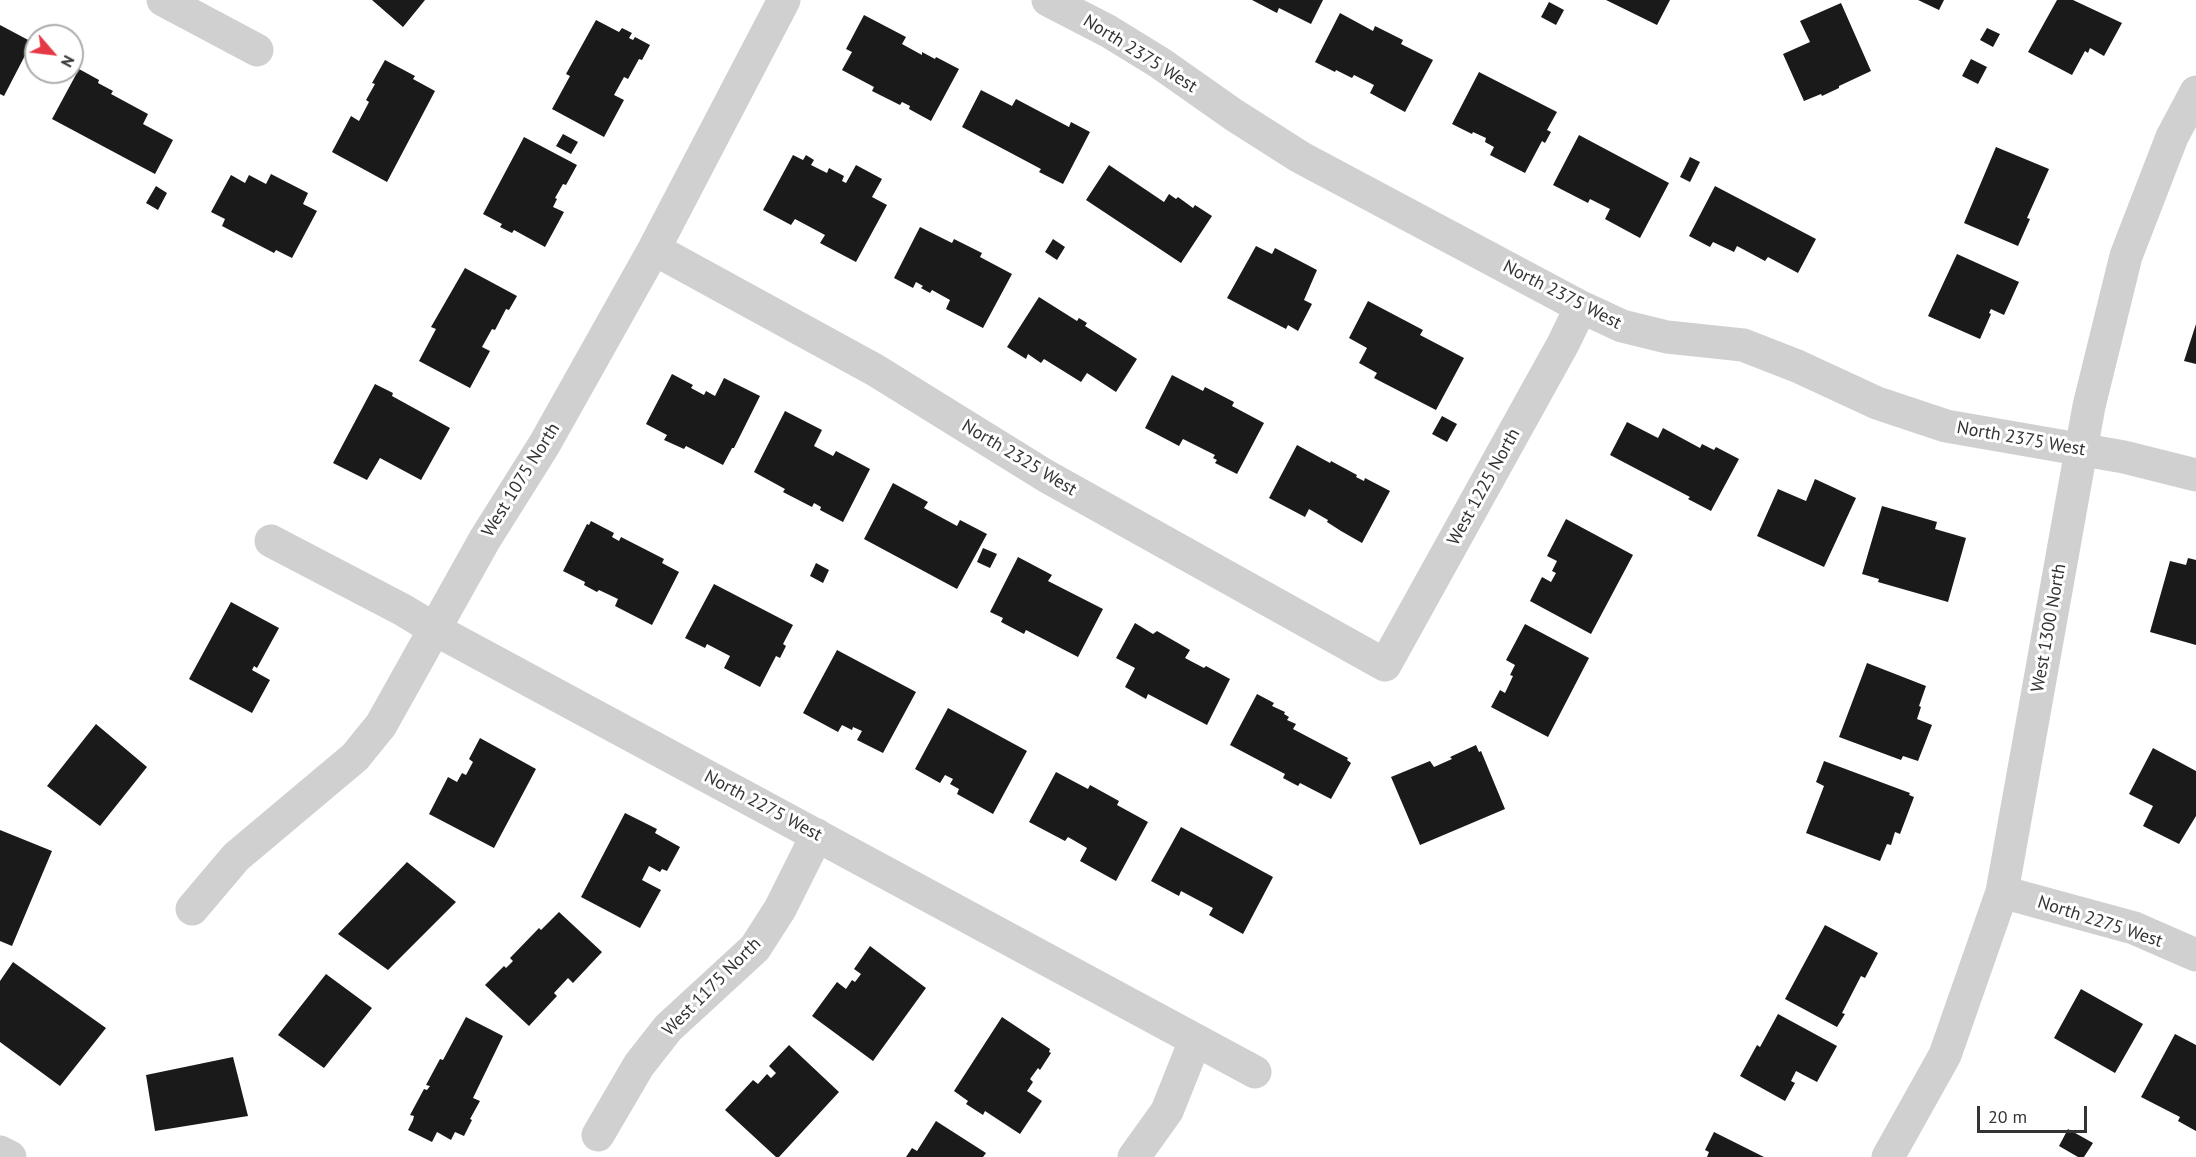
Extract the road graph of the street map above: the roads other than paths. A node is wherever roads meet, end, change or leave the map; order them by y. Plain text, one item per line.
1 (163, 0) edge
2 (784, 0) edge
3 (1048, 0) edge
4 (257, 50) dead end
5 (2196, 92) edge
6 (654, 249) junction
7 (1581, 307) junction
8 (2080, 450) junction
9 (2196, 475) edge
10 (271, 541) dead end
11 (436, 630) junction
12 (1385, 665) joint
13 (817, 835) junction
14 (2002, 892) junction
15 (192, 909) dead end
16 (2196, 955) edge
17 (1195, 1041) junction
18 (1255, 1072) dead end
19 (598, 1135) dead end
20 (0, 1152) edge
21 (10, 1157) edge
22 (1134, 1157) edge
23 (1888, 1157) edge

1 - 4 street
2 - 6 street, West 1075 North
3 - 7 street, North 2375 West
5 - 8 street, West 1300 North
6 - 11 street, West 1075 North
6 - 12 street, North 2325 West
7 - 8 street, North 2375 West
7 - 12 street, West 1225 North
8 - 9 street, North 2375 West
8 - 14 street, West 1300 North
10 - 11 street, North 2275 West
11 - 13 street, North 2275 West
11 - 15 street, West 1075 North
13 - 17 street, North 2275 West
13 - 19 street, West 1175 North
14 - 16 street, North 2275 West
14 - 23 street, West 1300 North
17 - 18 street, North 2275 West
17 - 22 street
20 - 21 street

